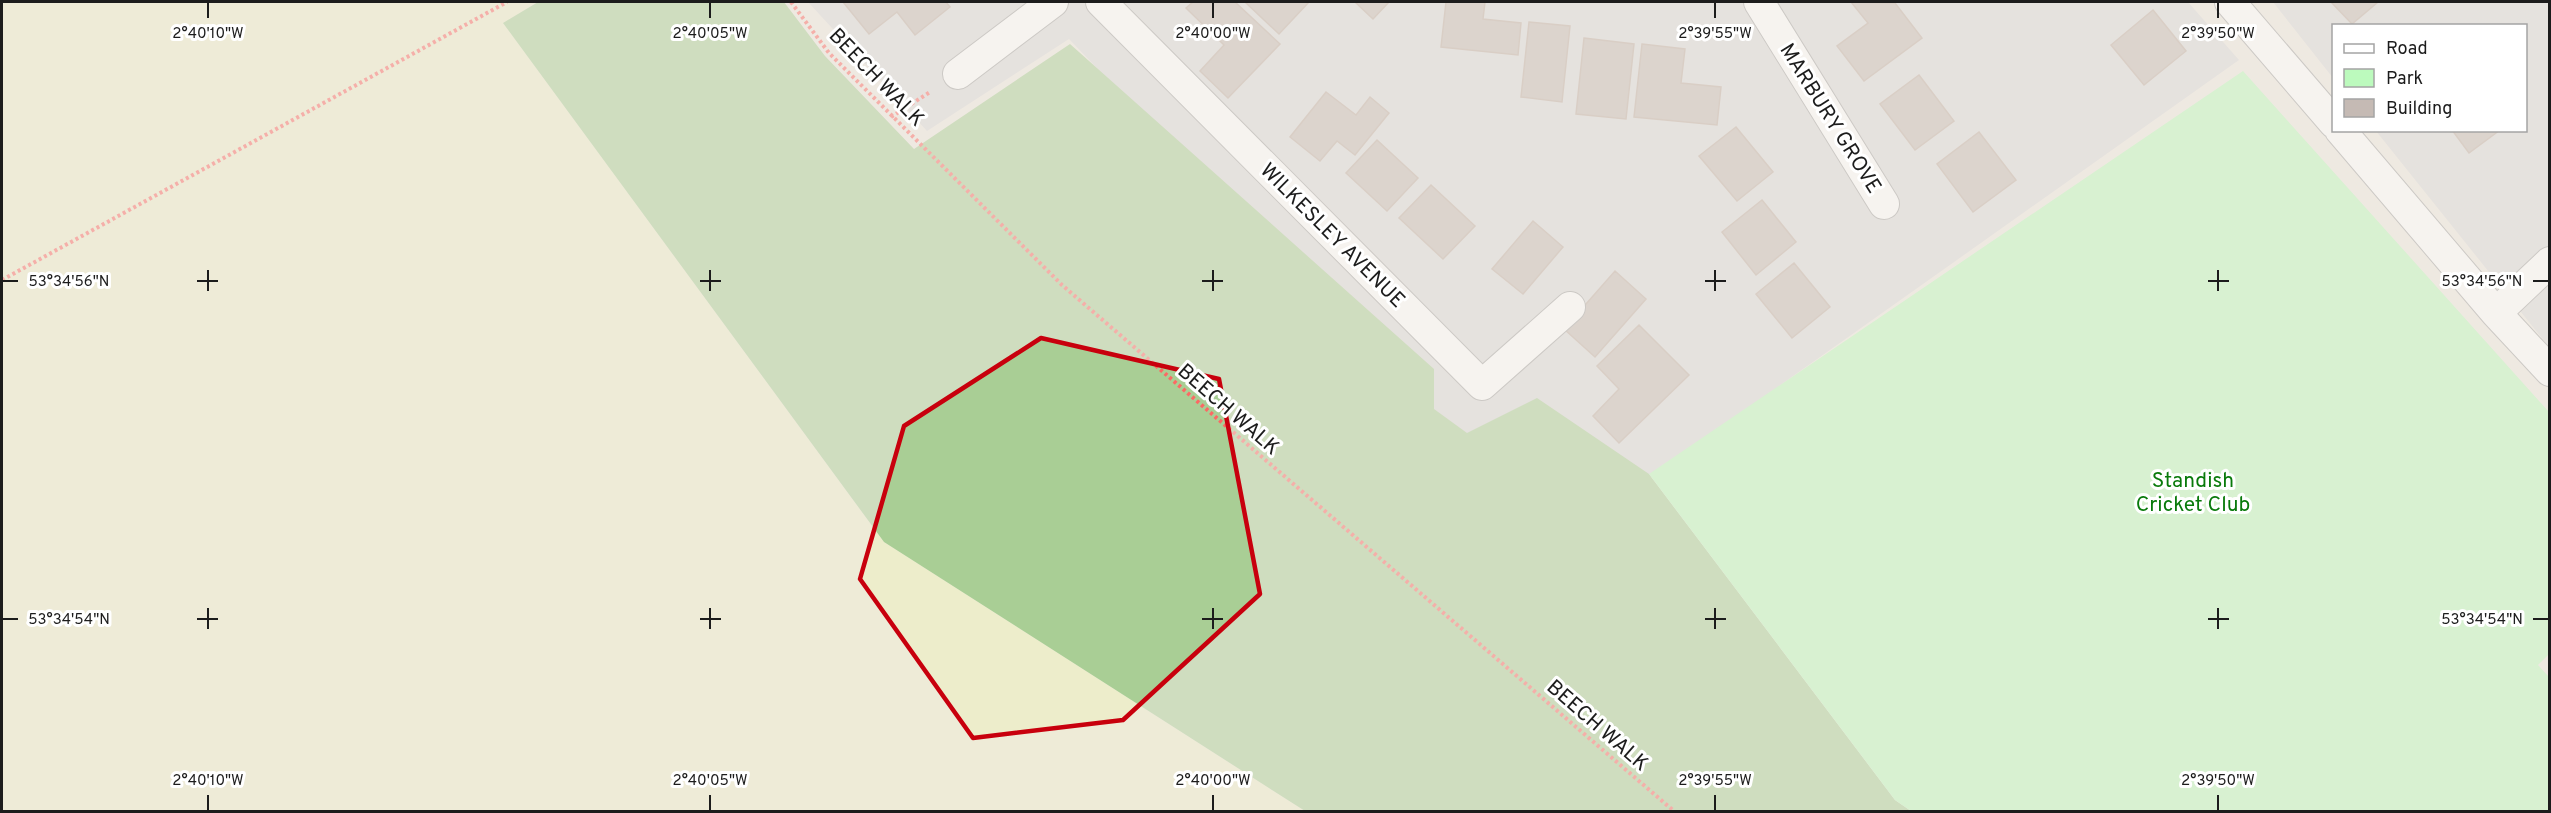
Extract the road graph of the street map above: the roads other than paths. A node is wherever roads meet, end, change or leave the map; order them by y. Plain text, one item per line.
1 (1053, 2) edge
2 (1101, 2) edge
3 (1759, 2) edge
4 (2230, 2) edge
5 (958, 74) road end
6 (2332, 121) edge
7 (2342, 132) edge
8 (1884, 204) dead end
9 (2550, 262) edge
10 (1569, 307) dead end
11 (2496, 313) junction
12 (2550, 371) edge

1 - 5 street
2 - 10 street, WILKESLEY AVENUE
3 - 8 street, MARBURY GROVE
4 - 6 street
7 - 11 street
9 - 11 street
11 - 12 street

